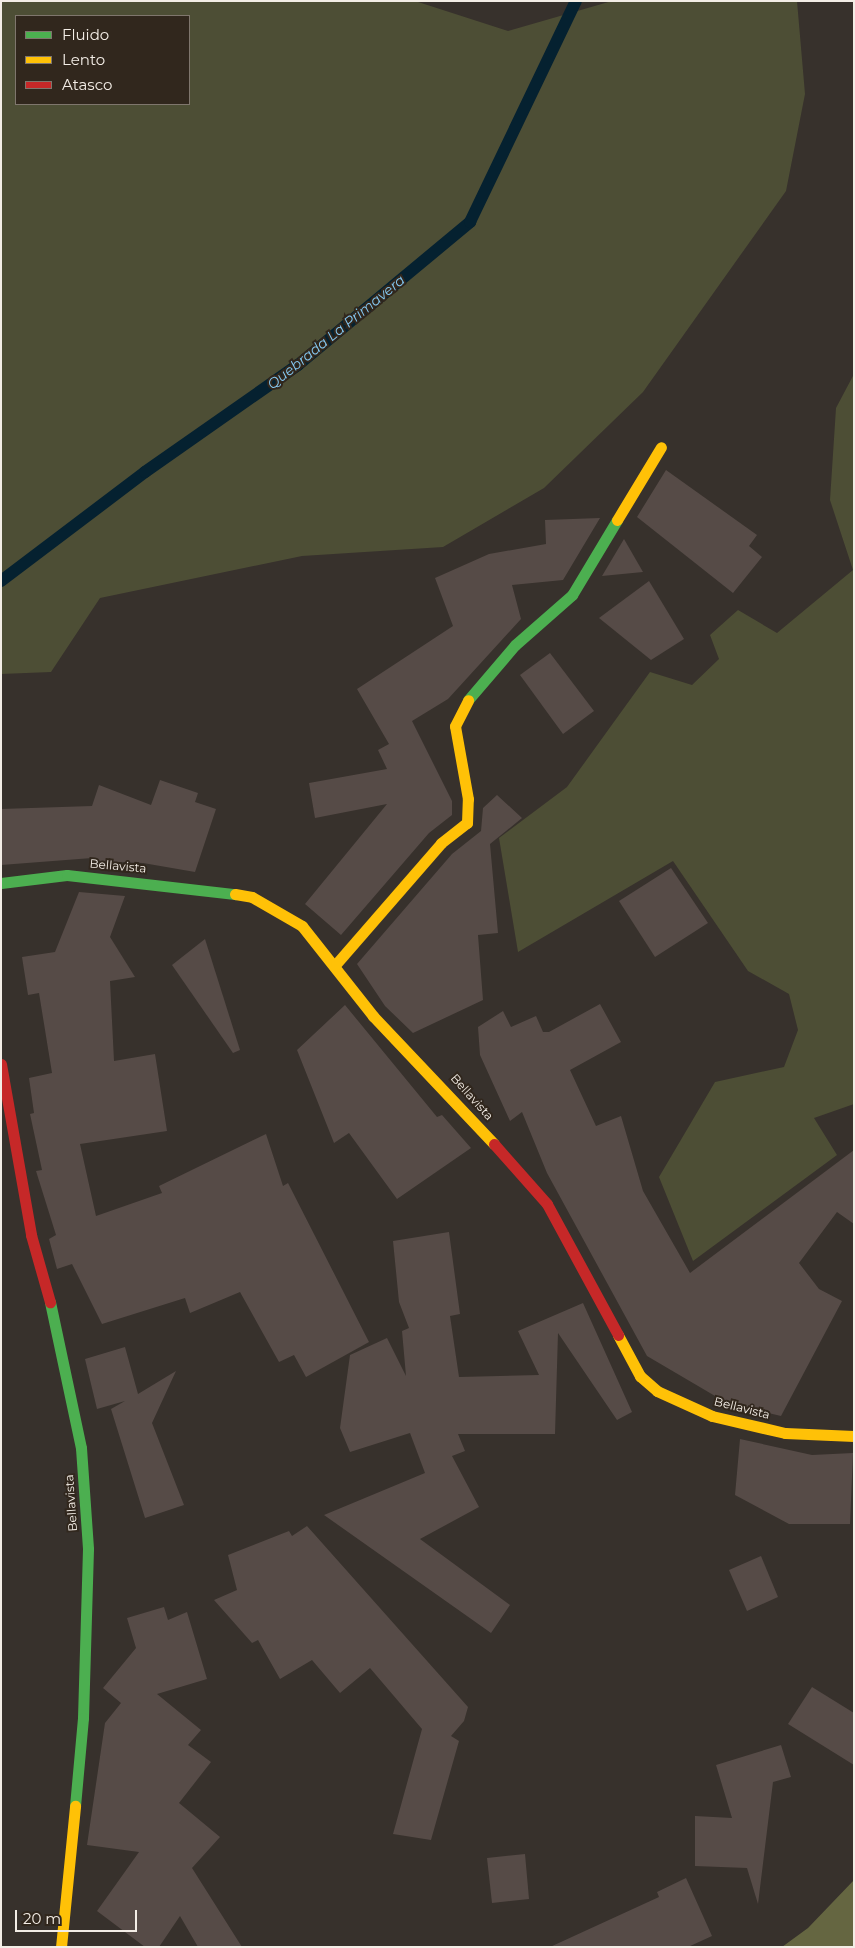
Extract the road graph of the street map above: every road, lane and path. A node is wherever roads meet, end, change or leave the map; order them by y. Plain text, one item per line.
1 (661, 447) dead end
2 (1, 883) edge
3 (336, 964) junction
4 (1, 1064) edge
5 (854, 1436) edge
6 (61, 1947) edge

1 - 3 street
2 - 3 street, Bellavista
3 - 5 street, Bellavista
4 - 6 street, Bellavista

